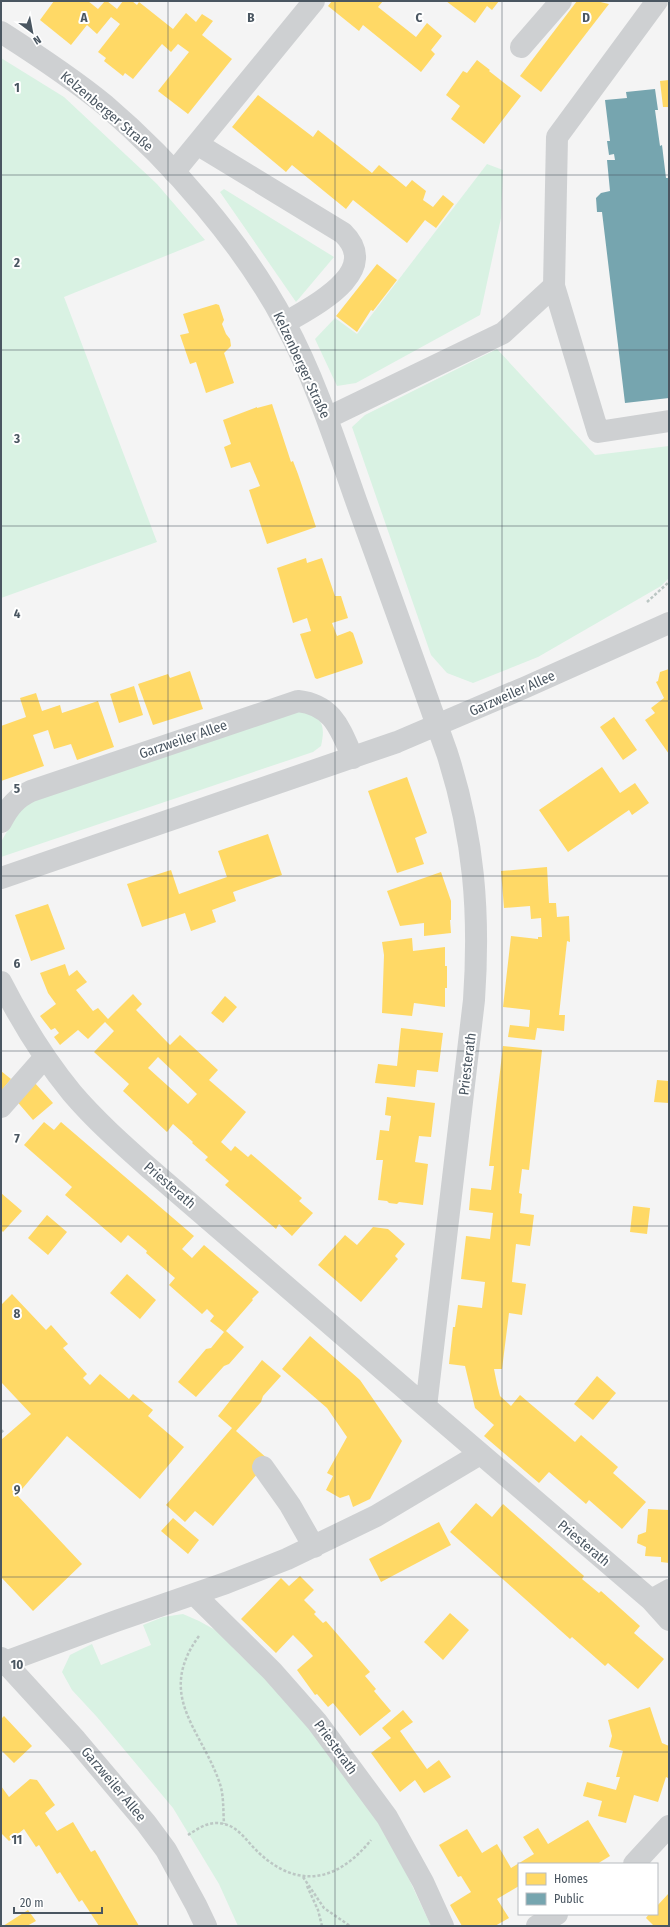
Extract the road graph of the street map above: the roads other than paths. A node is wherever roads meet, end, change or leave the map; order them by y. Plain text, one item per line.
1 (314, 1) edge
2 (561, 1) edge
3 (657, 1) edge
4 (1, 32) edge
5 (521, 47) dead end
6 (197, 144) junction
7 (174, 172) junction
8 (554, 286) junction
9 (285, 323) junction
10 (327, 418) junction
11 (669, 421) edge
12 (669, 623) edge
13 (437, 726) junction
14 (353, 758) junction
15 (1, 822) edge
16 (1, 878) edge
17 (1, 982) edge
18 (45, 1057) junction
19 (1, 1107) edge
20 (426, 1406) junction
21 (480, 1454) junction
22 (263, 1468) dead end
23 (314, 1547) junction
24 (194, 1594) junction
25 (660, 1595) edge
26 (669, 1620) edge
27 (2, 1662) edge
28 (669, 1826) edge
29 (635, 1863) edge
30 (555, 1915) edge
31 (206, 1926) edge
32 (443, 1926) edge
33 (536, 1926) edge

1 - 6 street
2 - 5 street
3 - 8 street
4 - 7 street, Kelzenberger Straße
6 - 7 street
6 - 9 street
7 - 9 street, Kelzenberger Straße
8 - 10 street
8 - 11 street
9 - 10 street, Kelzenberger Straße
10 - 13 street, Kelzenberger Straße
12 - 13 street, Garzweiler Allee
13 - 14 street, Garzweiler Allee
13 - 20 street, Priesterath
14 - 15 street, Garzweiler Allee
14 - 16 street, Garzweiler Allee
17 - 18 street, Priesterath
18 - 19 street
18 - 20 street, Priesterath
20 - 21 street, Priesterath
21 - 23 street
21 - 25 street, Priesterath
22 - 23 street
23 - 24 street
24 - 27 street
24 - 32 street, Priesterath
25 - 26 street, Priesterath
27 - 31 street, Garzweiler Allee
28 - 29 street
30 - 33 street

